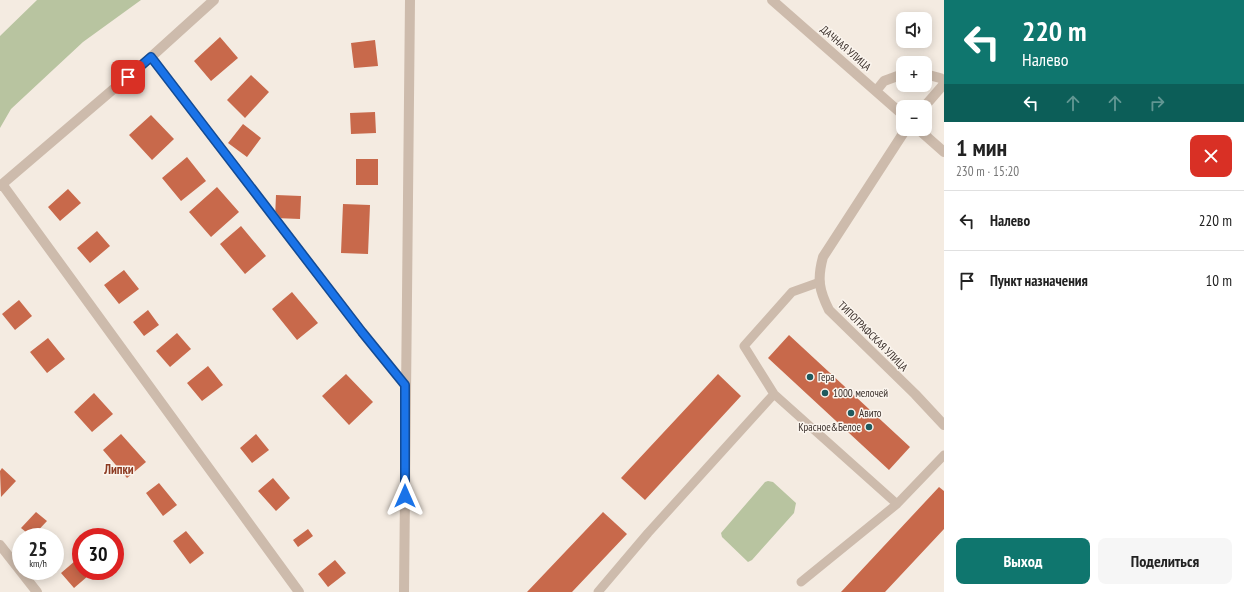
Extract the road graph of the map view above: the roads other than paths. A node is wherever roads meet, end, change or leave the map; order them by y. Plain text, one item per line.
1 (410, 0) edge
2 (772, 0) edge
3 (212, 1) edge
4 (151, 57) junction
5 (932, 76) edge
6 (896, 77) edge
7 (944, 80) edge
8 (944, 84) edge
9 (876, 90) junction
10 (930, 100) edge
11 (896, 109) edge
12 (901, 136) edge
13 (926, 136) edge
14 (944, 152) edge
15 (1, 185) edge
16 (820, 282) junction
17 (405, 385) junction
18 (774, 394) junction
19 (944, 425) edge
20 (944, 456) edge
21 (897, 504) junction
22 (0, 545) edge
23 (801, 582) dead end
24 (37, 592) edge
25 (299, 592) edge
26 (404, 592) edge
27 (598, 592) edge

1 - 17 street
2 - 9 street, ДАЧНАЯ УЛИЦА
3 - 4 street
4 - 15 street
4 - 17 street
5 - 7 street
6 - 9 street
8 - 10 street
9 - 11 street, ДАЧНАЯ УЛИЦА
12 - 16 street, ТИПОГРАФСКАЯ УЛИЦА
13 - 14 street
15 - 25 street
16 - 18 lane
16 - 19 street, ТИПОГРАФСКАЯ УЛИЦА
17 - 26 street
18 - 21 lane
18 - 27 lane
20 - 21 lane
21 - 23 lane
22 - 24 street

